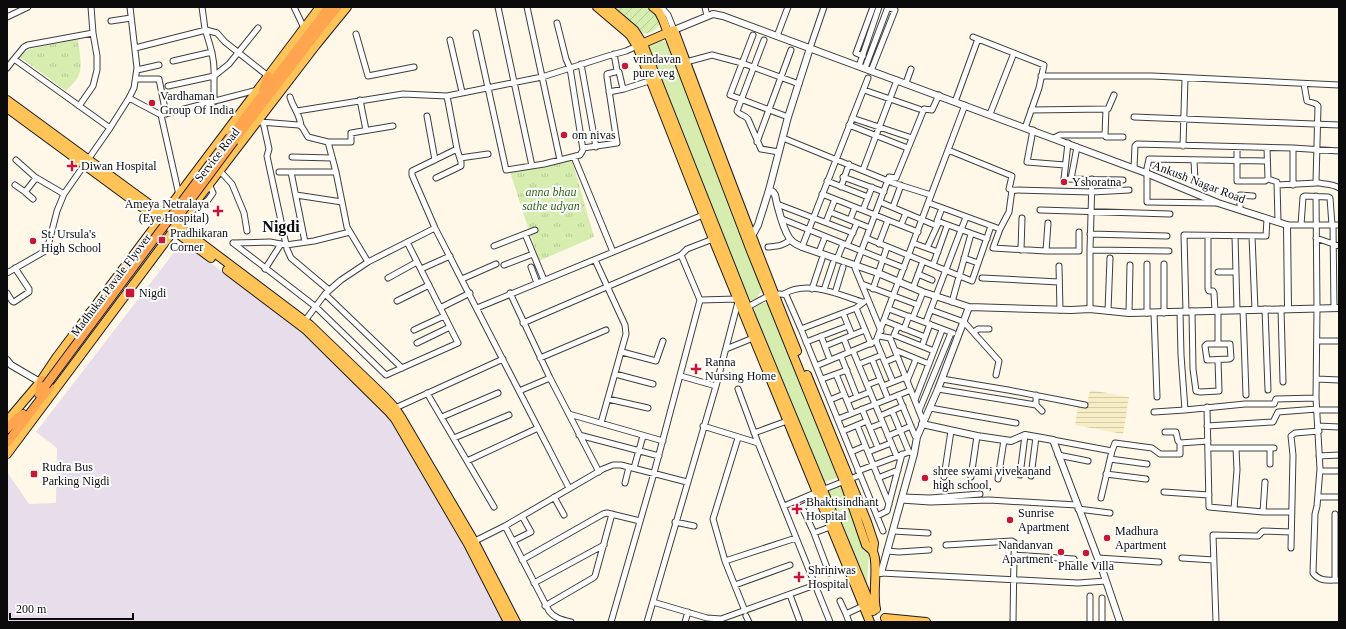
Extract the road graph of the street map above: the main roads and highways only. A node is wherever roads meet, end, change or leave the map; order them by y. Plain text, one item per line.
1 (320, 7) edge
2 (329, 7) edge
3 (337, 7) edge
4 (347, 7) edge
5 (597, 7) edge
6 (607, 7) edge
7 (653, 7) edge
8 (670, 31) junction
9 (640, 45) junction
10 (277, 81) junction
11 (260, 96) junction
12 (8, 104) edge
13 (162, 218) junction
14 (176, 228) junction
15 (771, 295) junction
16 (742, 303) junction
17 (44, 383) junction
18 (23, 414) junction
19 (7, 421) edge
20 (7, 429) edge
21 (7, 434) edge
22 (8, 449) edge
23 (847, 480) junction
24 (819, 494) junction
25 (471, 543) junction
26 (873, 551) junction
27 (872, 615) edge
28 (884, 620) edge
29 (508, 622) edge
30 (516, 622) edge
31 (926, 622) edge

1 - 10 main road
2 - 10 highway
3 - 10 highway
4 - 10 main road, Service Road
5 - 9 main road
6 - 9 main road
7 - 8 main road
8 - 9 main road
8 - 15 main road
8 - 15 main road
9 - 16 main road
9 - 16 main road
10 - 11 highway
10 - 11 highway
10 - 14 main road, Service Road
11 - 13 main road
11 - 17 highway, Madhukar Pavale Flyover, bridge
12 - 13 main road
13 - 14 main road
13 - 17 main road
14 - 22 main road, Service Road
14 - 25 main road
15 - 23 main road
16 - 24 main road
16 - 24 main road
17 - 18 highway, Madhukar Pavale Flyover
17 - 19 main road
17 - 22 highway, Madhukar Pavale Flyover
18 - 20 highway
18 - 21 highway, Madhukar Pavale Flyover
23 - 26 main road
23 - 26 main road
24 - 27 main road
24 - 27 main road
25 - 29 main road
25 - 30 main road
26 - 27 main road
27 - 28 main road
28 - 31 main road

